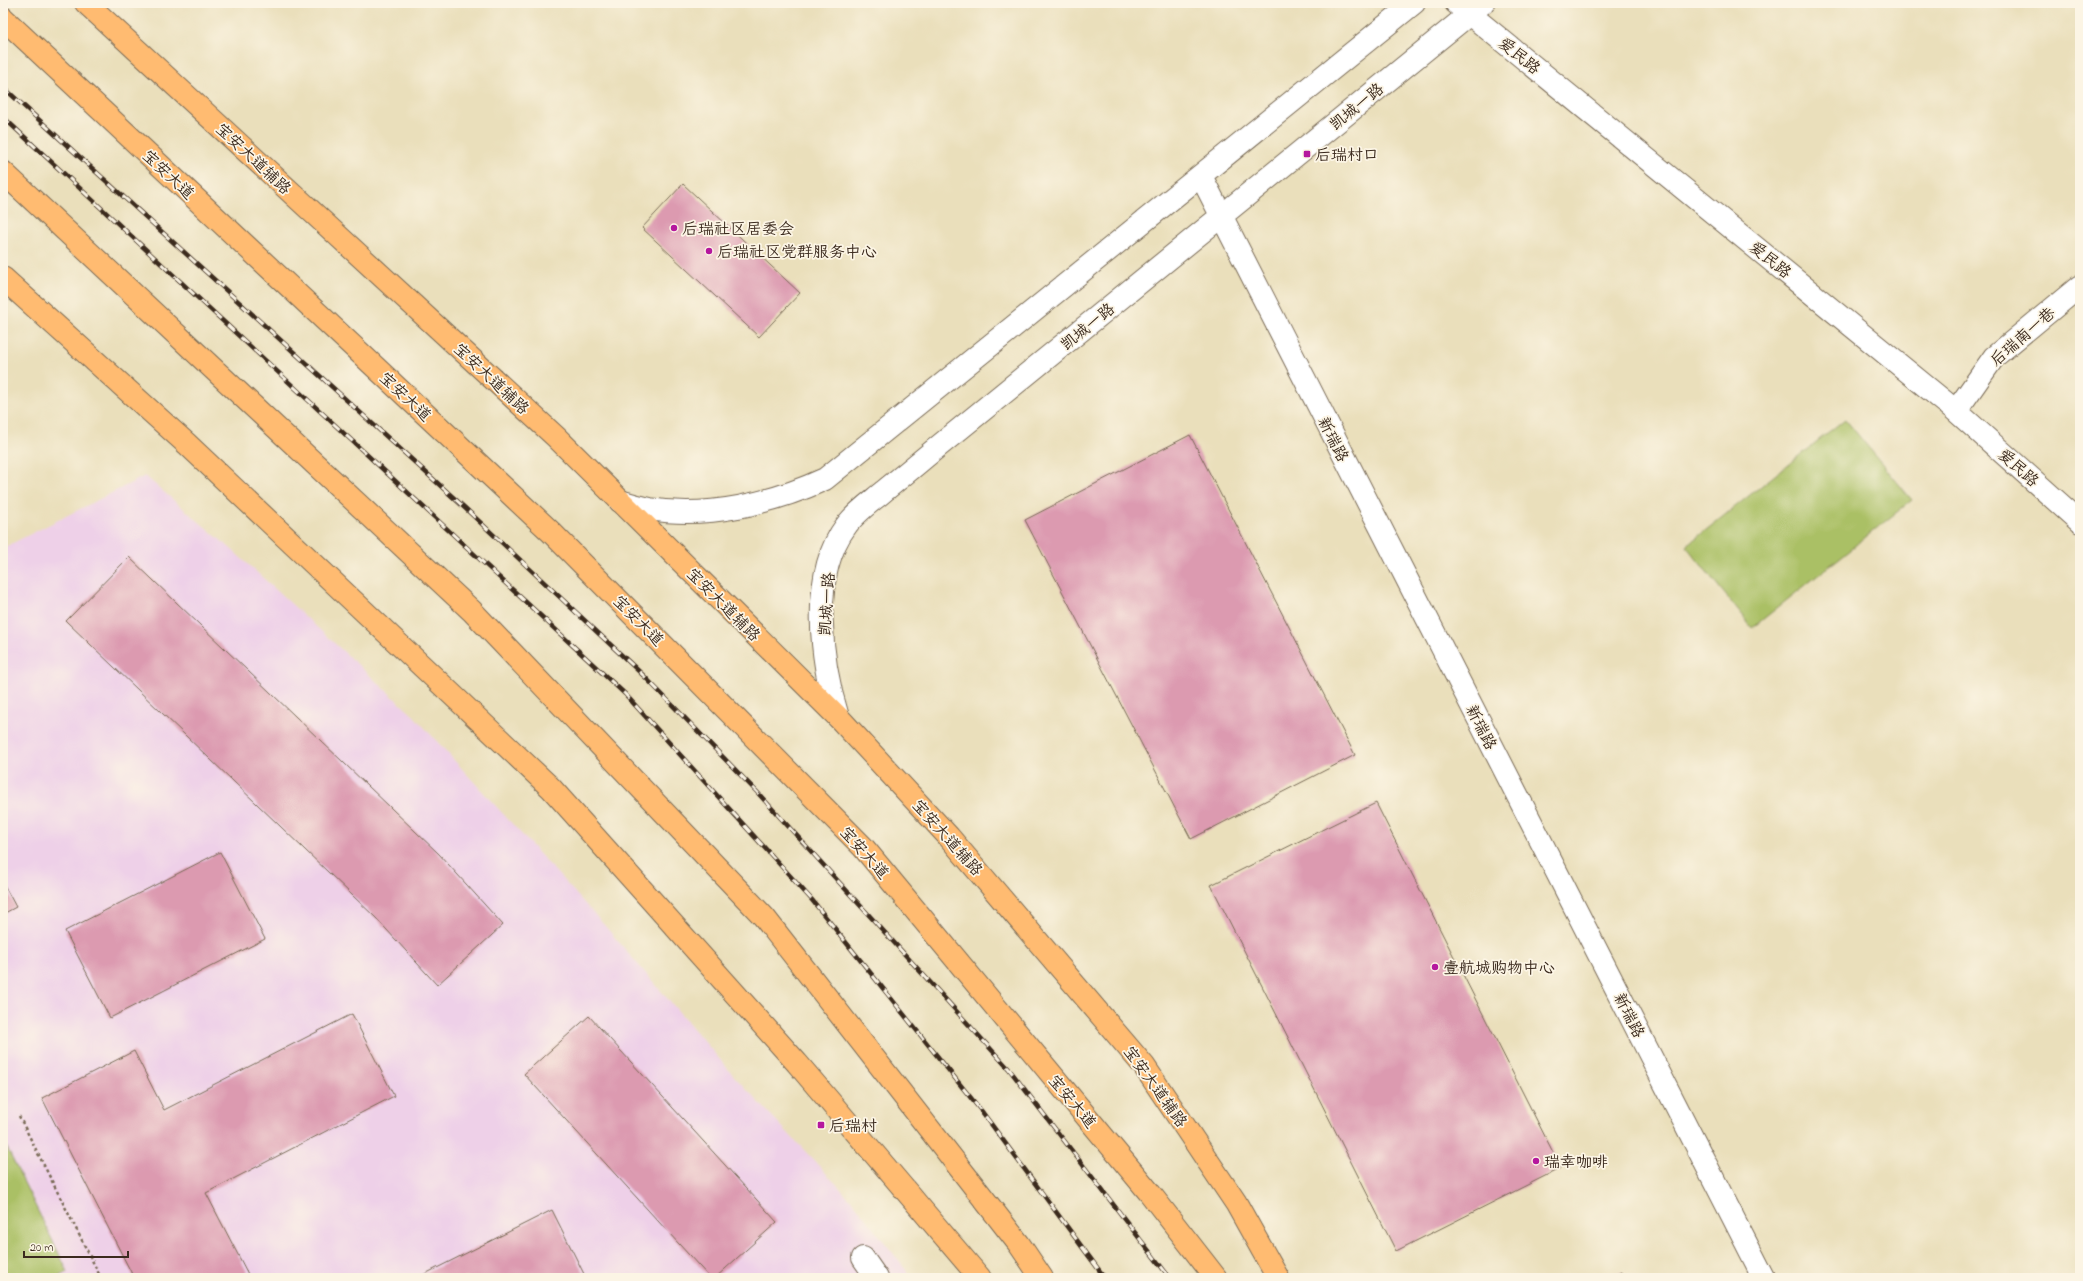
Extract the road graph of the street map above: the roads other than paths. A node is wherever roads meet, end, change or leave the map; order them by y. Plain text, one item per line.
1 (86, 3) edge
2 (1414, 3) edge
3 (1470, 7) edge
4 (3, 18) edge
5 (3, 172) edge
6 (1201, 176) junction
7 (1221, 216) junction
8 (3, 278) edge
9 (2080, 286) edge
10 (1956, 410) junction
11 (620, 501) junction
12 (2080, 522) edge
13 (838, 717) junction
14 (862, 1258) dead end
15 (877, 1278) edge
16 (980, 1278) edge
17 (1042, 1278) edge
18 (1216, 1278) edge
19 (1278, 1278) edge
20 (1764, 1278) edge

1 - 11 main road, 宝安大道辅路
2 - 6 street
3 - 7 street, 凯城一路
3 - 10 street, 爱民路
4 - 18 main road, 宝安大道
5 - 17 main road
6 - 7 street, 新瑞路
6 - 11 street
7 - 13 street, 凯城一路
7 - 20 street, 新瑞路
8 - 16 main road
9 - 10 street, 后瑞南一巷
10 - 12 street, 爱民路
11 - 13 main road, 宝安大道辅路
13 - 19 main road, 宝安大道辅路
14 - 15 street

